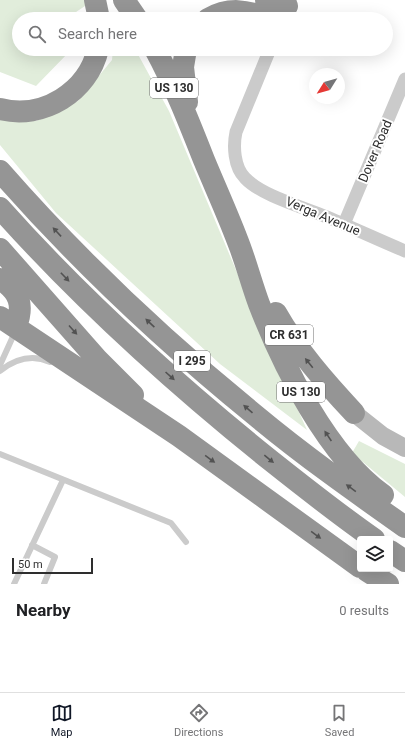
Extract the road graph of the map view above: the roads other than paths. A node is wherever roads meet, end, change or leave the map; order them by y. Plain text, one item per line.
1 (95, 0) edge
2 (124, 0) edge
3 (266, 0) edge
4 (286, 8) edge
5 (98, 12) edge
6 (132, 12) edge
7 (230, 12) edge
8 (247, 12) edge
9 (96, 56) edge
10 (158, 56) edge
11 (185, 56) edge
12 (267, 56) edge
13 (405, 79) edge
14 (0, 108) edge
15 (191, 129) junction
16 (0, 171) edge
17 (0, 208) edge
18 (344, 224) junction
19 (239, 245) junction
20 (0, 249) edge
21 (405, 251) edge
22 (0, 279) edge
23 (8, 322) edge
24 (0, 365) edge
25 (0, 371) edge
26 (101, 385) junction
27 (354, 413) joint
28 (179, 436) junction
29 (405, 448) edge
30 (0, 454) edge
31 (63, 480) junction
32 (405, 511) edge
33 (405, 527) edge
34 (370, 536) edge
35 (186, 542) dead end
36 (32, 545) junction
37 (393, 552) edge
38 (405, 561) edge
39 (368, 573) edge
40 (14, 584) edge
41 (44, 584) edge
42 (388, 584) edge

1 - 5 highway
2 - 6 highway
3 - 4 highway
7 - 8 highway
9 - 14 highway
10 - 15 highway, US 130
11 - 15 highway
12 - 18 street, Verga Avenue
13 - 18 street, Dover Road
15 - 19 highway, US 130
33 -> 16 highway, I 295
17 -> 34 highway, I 295
18 - 21 street, Verga Avenue
27 -> 19 highway, CR 631
32 -> 19 highway, US 130
20 -> 28 highway
22 - 23 highway
23 - 24 lane
23 - 26 highway
25 - 26 lane
26 - 28 highway
27 - 29 main road, CR 631
28 -> 39 highway
30 - 31 lane
31 - 35 lane
31 - 36 lane
36 - 40 lane
36 - 41 lane
37 - 38 highway
39 - 42 highway

